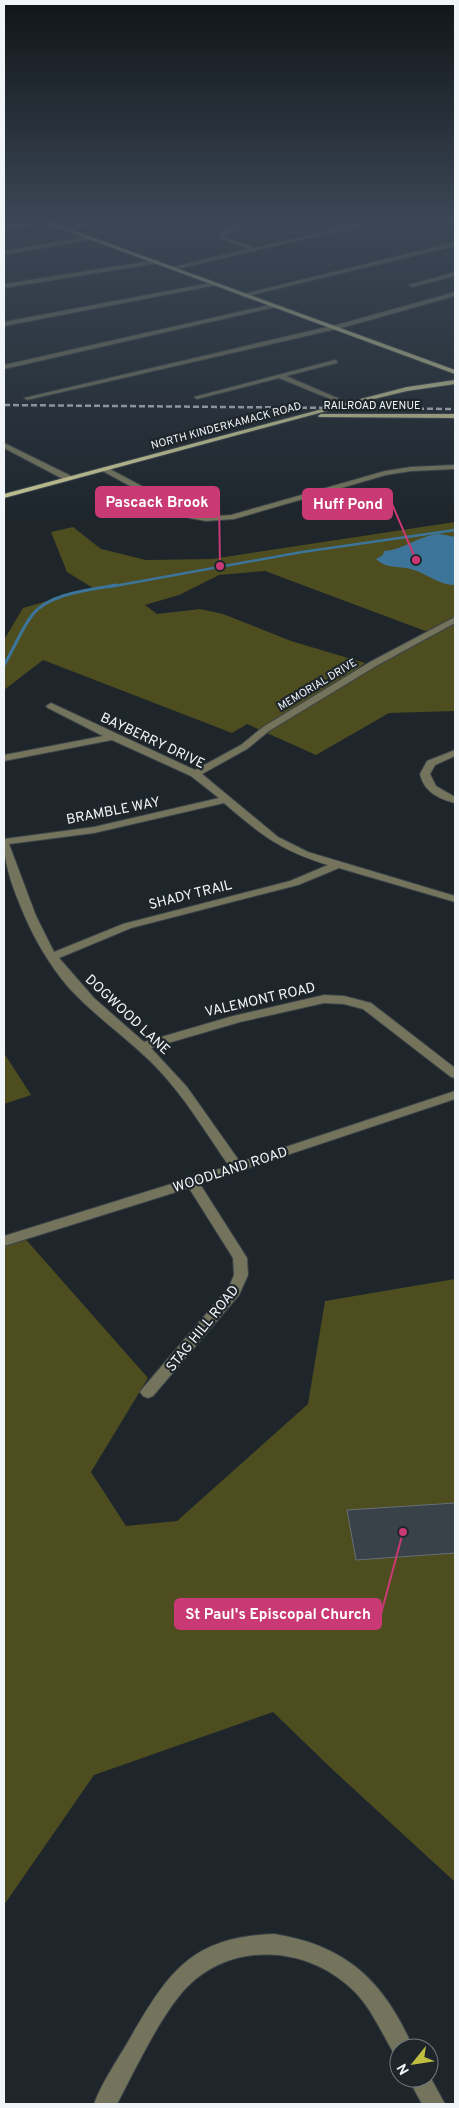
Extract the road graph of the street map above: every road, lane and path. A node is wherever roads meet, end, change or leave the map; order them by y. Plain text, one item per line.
1 (28, 319) edge
2 (215, 319) edge
3 (310, 319) edge
4 (360, 319) edge
5 (4, 324) edge
6 (331, 327) junction
7 (335, 362) dead end
8 (4, 367) edge
9 (455, 372) edge
10 (279, 376) junction
11 (455, 382) edge
12 (388, 394) junction
13 (197, 397) dead end
14 (27, 398) dead end
15 (346, 404) junction
16 (357, 408) junction
17 (383, 415) junction
18 (455, 416) edge
19 (289, 420) junction
20 (4, 445) edge
21 (455, 467) edge
22 (103, 469) junction
23 (68, 478) junction
24 (4, 496) edge
25 (455, 620) edge
26 (51, 706) dead end
27 (112, 737) junction
28 (455, 753) edge
29 (4, 758) edge
30 (196, 774) junction
31 (226, 799) junction
32 (455, 800) edge
33 (4, 843) edge
34 (337, 865) junction
35 (455, 899) edge
36 (52, 957) junction
37 (141, 1047) junction
38 (455, 1074) edge
39 (455, 1096) edge
40 (237, 1168) junction
41 (192, 1182) junction
42 (4, 1241) edge
43 (148, 1392) dead end
44 (396, 2038) edge
45 (425, 2088) edge
46 (105, 2104) edge
47 (434, 2104) edge

1 - 5 street
2 - 8 street
3 - 6 main road
4 - 6 street
6 - 9 main road
6 - 14 street
7 - 10 street
10 - 13 street
10 - 15 street
11 - 12 main road, NORTH KINDERKAMACK ROAD
12 - 15 main road, NORTH KINDERKAMACK ROAD
12 - 16 main road
15 - 16 main road
15 - 19 main road, NORTH KINDERKAMACK ROAD
16 - 17 main road
17 - 18 main road, RAILROAD AVENUE
17 - 19 main road, RAILROAD AVENUE
19 - 22 main road, NORTH KINDERKAMACK ROAD
20 - 23 street
21 - 22 street
22 - 23 main road, NORTH KINDERKAMACK ROAD
23 - 24 main road, NORTH KINDERKAMACK ROAD
25 - 30 street, MEMORIAL DRIVE
26 - 27 street, BAYBERRY DRIVE
27 - 29 street
27 - 30 street, BAYBERRY DRIVE
28 - 32 street
30 - 31 street, BAYBERRY DRIVE
31 - 33 street, BRAMBLE WAY
31 - 34 street, BAYBERRY DRIVE
33 - 36 street, DOGWOOD LANE
34 - 35 street, BAYBERRY DRIVE
34 - 36 street, SHADY TRAIL
36 - 37 street, DOGWOOD LANE
37 - 38 street, VALEMONT ROAD
37 - 40 street, DOGWOOD LANE
39 - 40 street, WOODLAND ROAD
40 - 41 street, WOODLAND ROAD
41 - 42 street, WOODLAND ROAD
41 - 43 street, STAG HILL ROAD
44 - 46 street
45 - 47 street

